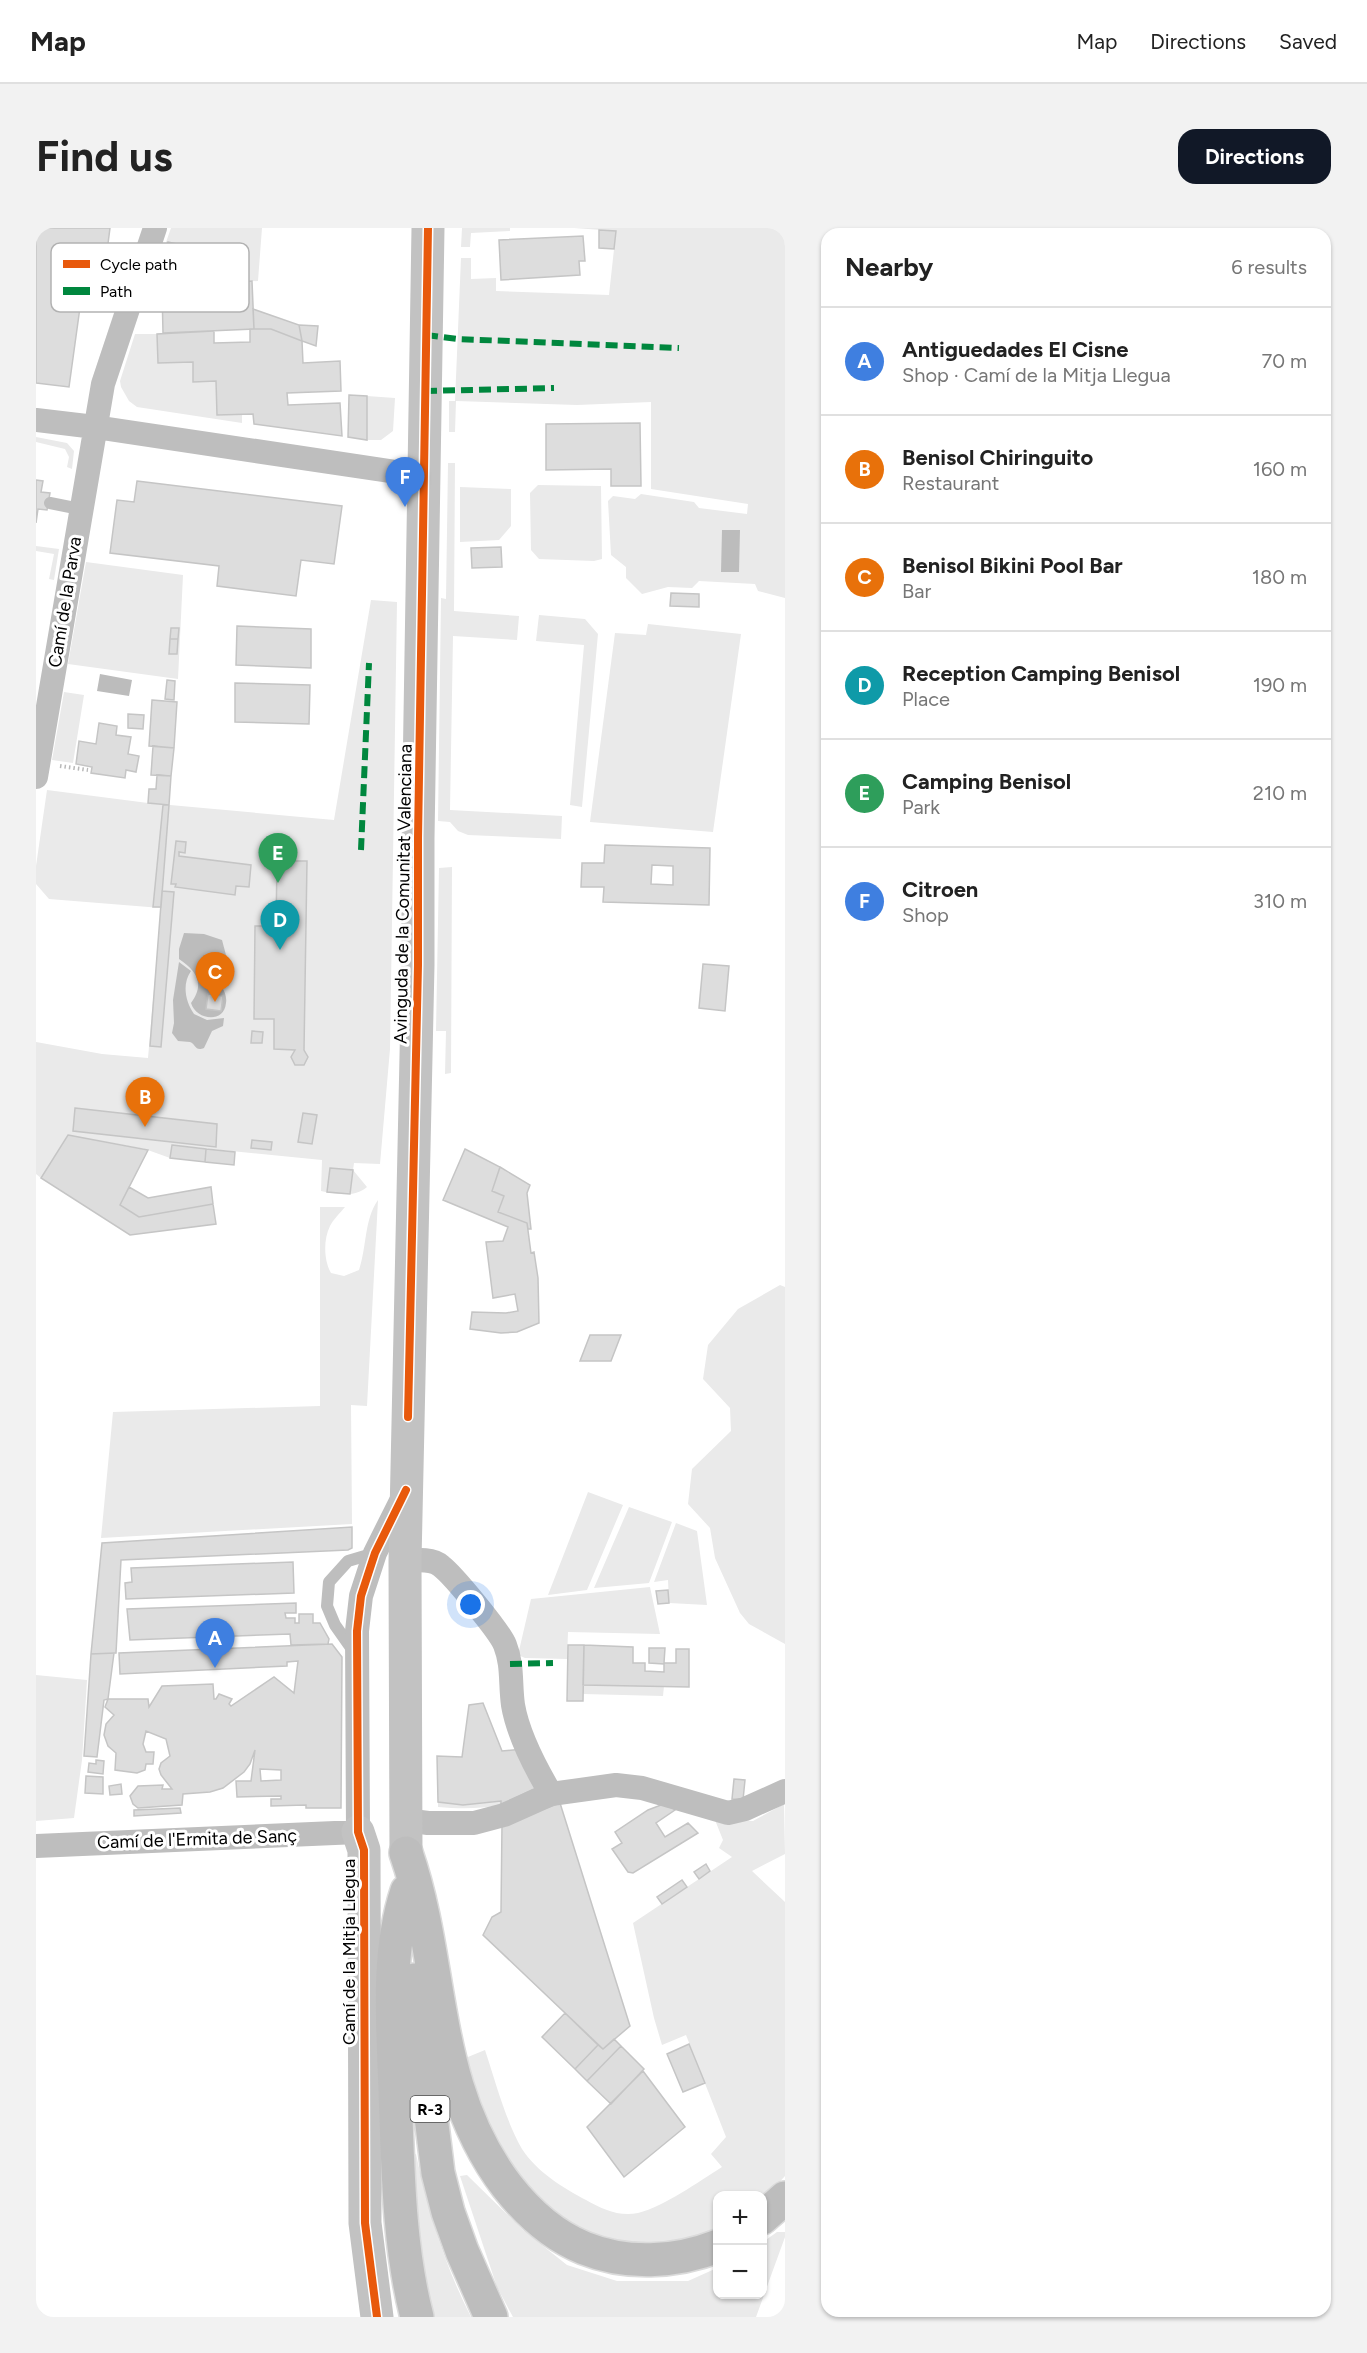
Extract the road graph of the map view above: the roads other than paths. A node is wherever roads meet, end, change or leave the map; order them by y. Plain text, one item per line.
1 (155, 228) edge
2 (428, 228) edge
3 (150, 243) edge
4 (127, 312) edge
5 (36, 420) edge
6 (95, 427) junction
7 (423, 476) junction
8 (50, 503) dead end
9 (80, 509) junction
10 (36, 777) edge
11 (390, 1557) junction
12 (357, 1656) junction
13 (785, 1791) edge
14 (551, 1794) junction
15 (405, 1820) junction
16 (358, 1832) junction
17 (36, 1846) edge
18 (406, 1853) junction
19 (407, 1892) junction
20 (785, 2198) edge
21 (767, 2214) edge
22 (713, 2247) edge
23 (377, 2317) edge
24 (417, 2317) edge
25 (491, 2317) edge

1 - 3 street, Camí de la Parva
2 - 7 main road, Avinguda de la Comunitat Valenciana
4 - 6 street, Camí de la Parva
5 - 6 street
6 - 7 street
6 - 9 street, Camí de la Parva
7 - 11 main road, Avinguda de la Comunitat Valenciana
8 - 9 lane
9 - 10 street, Camí de la Parva
11 - 12 street, Camí de la Mitja Llegua
11 - 12 lane
11 - 14 street
11 - 15 main road, Avinguda de la Comunitat Valenciana
12 - 16 street, Camí de la Mitja Llegua
13 - 14 street
14 - 15 street
15 - 18 main road, Avinguda de la Comunitat Valenciana
16 - 17 street, Camí de l'Ermita de Sanç
16 - 23 main road, Camí de la Mitja Llegua
18 - 19 highway, R-3
18 - 22 highway
19 - 24 highway
19 - 25 highway, R-3
20 - 21 highway

